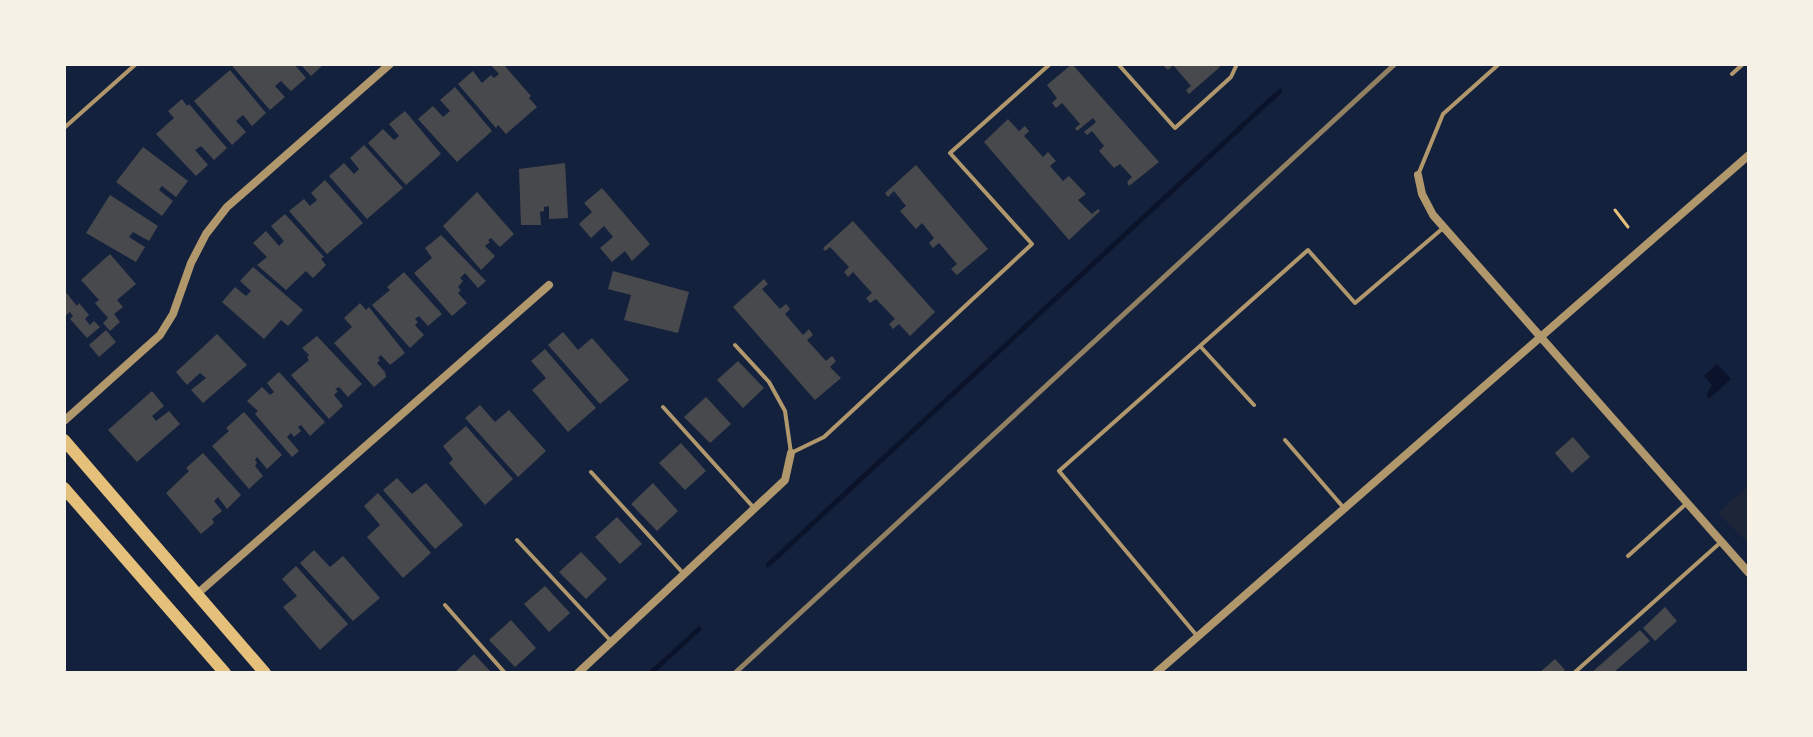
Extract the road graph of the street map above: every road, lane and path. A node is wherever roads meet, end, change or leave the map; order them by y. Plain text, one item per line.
1 (136, 64) edge
2 (390, 64) edge
3 (1050, 64) edge
4 (1118, 64) edge
5 (1237, 64) edge
6 (1499, 64) edge
7 (1743, 64) edge
8 (1732, 74) dead end
9 (64, 128) edge
10 (1749, 155) edge
11 (1418, 175) joint
12 (1615, 210) dead end
13 (1444, 227) junction
14 (1628, 227) dead end
15 (549, 285) dead end
16 (1541, 338) junction
17 (735, 345) dead end
18 (1200, 346) junction
19 (1254, 405) dead end
20 (663, 407) dead end
21 (64, 421) edge
22 (64, 440) edge
23 (1285, 440) dead end
24 (791, 453) junction
25 (591, 472) dead end
26 (64, 488) edge
27 (1687, 503) junction
28 (756, 509) junction
29 (1345, 509) junction
30 (517, 540) dead end
31 (1721, 542) junction
32 (1628, 556) dead end
33 (1749, 573) edge
34 (685, 575) junction
35 (197, 594) junction
36 (445, 605) dead end
37 (1198, 637) junction
38 (611, 642) junction
39 (225, 673) edge
40 (265, 673) edge
41 (505, 673) edge
42 (578, 673) edge
43 (1156, 673) edge
44 (1574, 673) edge

1 - 9 lane
2 - 21 street
3 - 24 lane
4 - 5 lane
6 - 11 lane
7 - 8 lane
10 - 16 street
11 - 13 street
12 - 14 path
13 - 16 street
13 - 18 lane
15 - 35 street
16 - 27 street
16 - 29 street
17 - 24 lane
18 - 19 lane
18 - 37 lane
20 - 28 lane
22 - 35 main road
23 - 29 lane
24 - 28 street
25 - 34 lane
26 - 39 main road
27 - 31 street
27 - 32 lane
28 - 34 street
29 - 37 street
30 - 38 lane
31 - 33 street
31 - 44 lane
34 - 38 street
35 - 40 main road
36 - 41 lane
37 - 43 street
38 - 42 street

